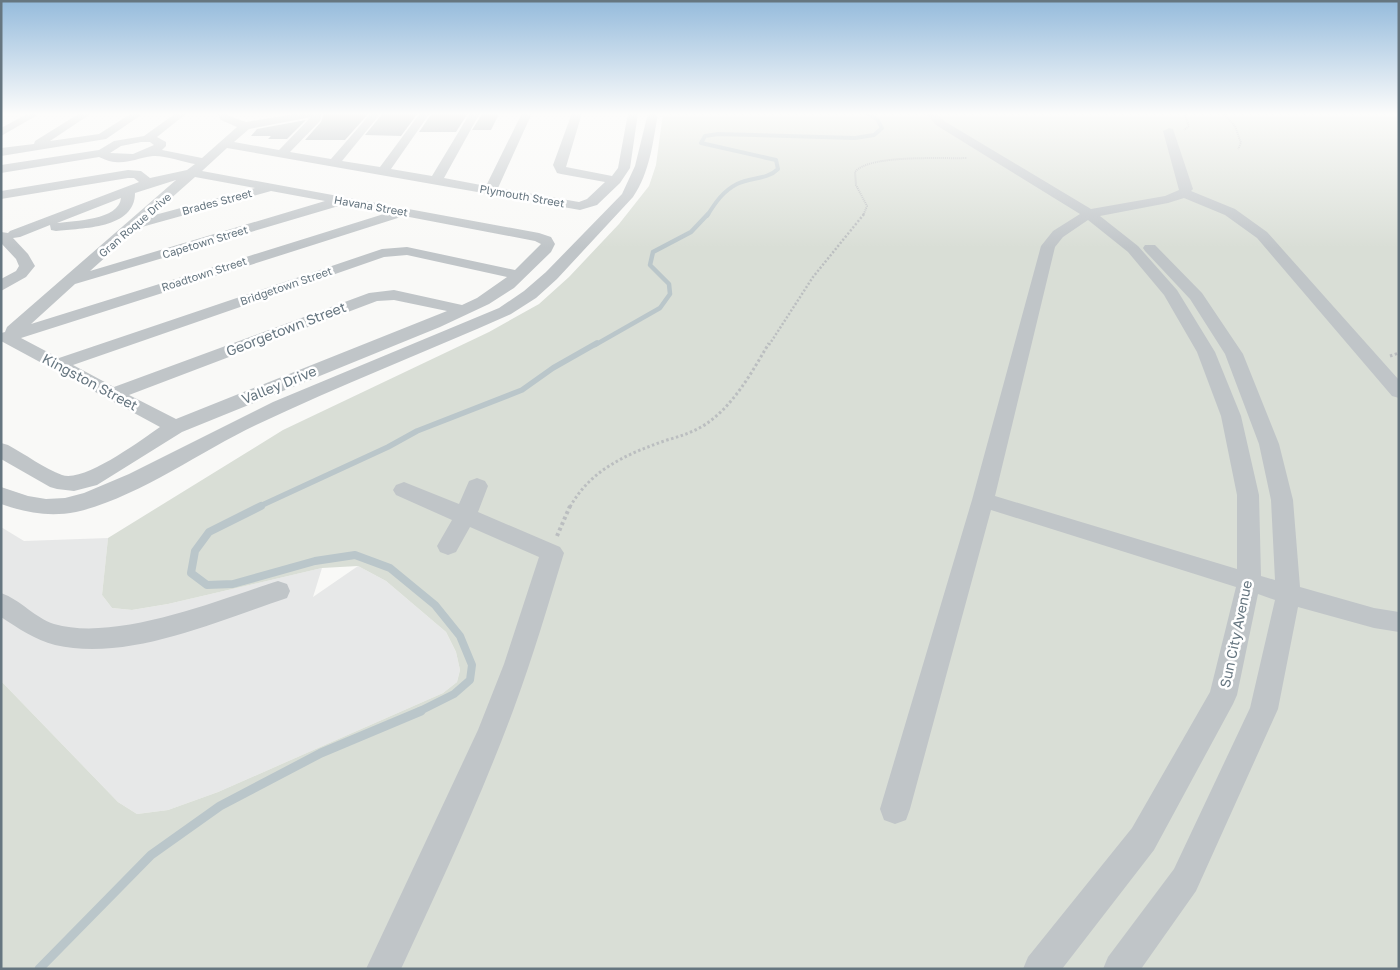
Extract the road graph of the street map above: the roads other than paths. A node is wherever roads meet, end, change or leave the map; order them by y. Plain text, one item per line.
1 (27, 158) edge
2 (71, 158) edge
3 (113, 158) edge
4 (126, 158) edge
5 (186, 158) edge
6 (210, 158) edge
7 (306, 158) edge
8 (338, 158) edge
9 (393, 158) edge
10 (449, 158) edge
11 (505, 158) edge
12 (561, 158) edge
13 (627, 158) edge
14 (643, 158) edge
15 (999, 158) edge
16 (1012, 158) edge
17 (1177, 158) edge
18 (206, 162) junction
19 (334, 163) junction
20 (23, 166) junction
21 (1, 169) edge
22 (383, 172) junction
23 (194, 173) junction
24 (615, 180) junction
25 (436, 181) junction
26 (148, 183) junction
27 (272, 188) junction
28 (128, 190) junction
29 (490, 190) junction
30 (1184, 193) junction
31 (1, 194) edge
32 (342, 200) junction
33 (403, 212) junction
34 (1096, 212) junction
35 (134, 225) junction
36 (6, 235) edge
37 (548, 241) joint
38 (519, 275) junction
39 (68, 283) junction
40 (1, 286) edge
41 (464, 310) junction
42 (3, 339) edge
43 (58, 365) junction
44 (1399, 392) edge
45 (113, 394) junction
46 (175, 427) junction
47 (1, 450) edge
48 (477, 486) dead end
49 (404, 490) dead end
50 (1, 495) edge
51 (983, 500) junction
52 (466, 515) junction
53 (448, 546) dead end
54 (1249, 582) junction
55 (278, 590) dead end
56 (1288, 594) junction
57 (1, 603) edge
58 (1399, 622) edge
59 (895, 809) dead end
60 (383, 969) edge
61 (1040, 969) edge
62 (1120, 969) edge

1 - 20 street
2 - 20 street
3 - 4 street
5 - 18 street
6 - 18 street, Gran Roque Drive
7 - 19 street, Plymouth Street
8 - 19 street
9 - 22 street
10 - 25 street
11 - 29 street
12 - 24 street
13 - 24 street
14 - 50 street
15 - 34 street, Sun City Avenue
16 - 34 street, Sun City Avenue
17 - 30 street
18 - 23 street, Gran Roque Drive
19 - 22 street, Plymouth Street
20 - 21 street
22 - 25 street, Plymouth Street
23 - 26 street
23 - 27 street, Havana Street
23 - 35 street, Gran Roque Drive
24 - 29 street, Plymouth Street
25 - 29 street, Plymouth Street
26 - 28 street
26 - 31 street
27 - 32 street, Havana Street
27 - 35 street, Brades Street
28 - 36 street
28 - 36 street
30 - 34 street
30 - 44 street
32 - 33 street, Havana Street
32 - 39 street, Capetown Street
33 - 37 street, Havana Street
33 - 42 street, Roadtown Street
34 - 51 street
34 - 54 street, Sun City Avenue
34 - 56 street, Sun City Avenue
35 - 39 street, Gran Roque Drive
36 - 40 street
37 - 38 street, Valley Drive
38 - 41 street, Valley Drive
38 - 43 street, Bridgetown Street
39 - 42 street, Gran Roque Drive
41 - 45 street, Georgetown Street
41 - 46 street, Valley Drive
42 - 43 street, Kingston Street
43 - 45 street, Kingston Street
45 - 46 street, Kingston Street
46 - 47 street, Valley Drive
48 - 52 street
49 - 52 street
51 - 54 street
51 - 59 street
52 - 53 street
52 - 60 street
54 - 56 street
54 - 61 street, Sun City Avenue
55 - 57 street
56 - 58 street
56 - 62 street, Sun City Avenue

